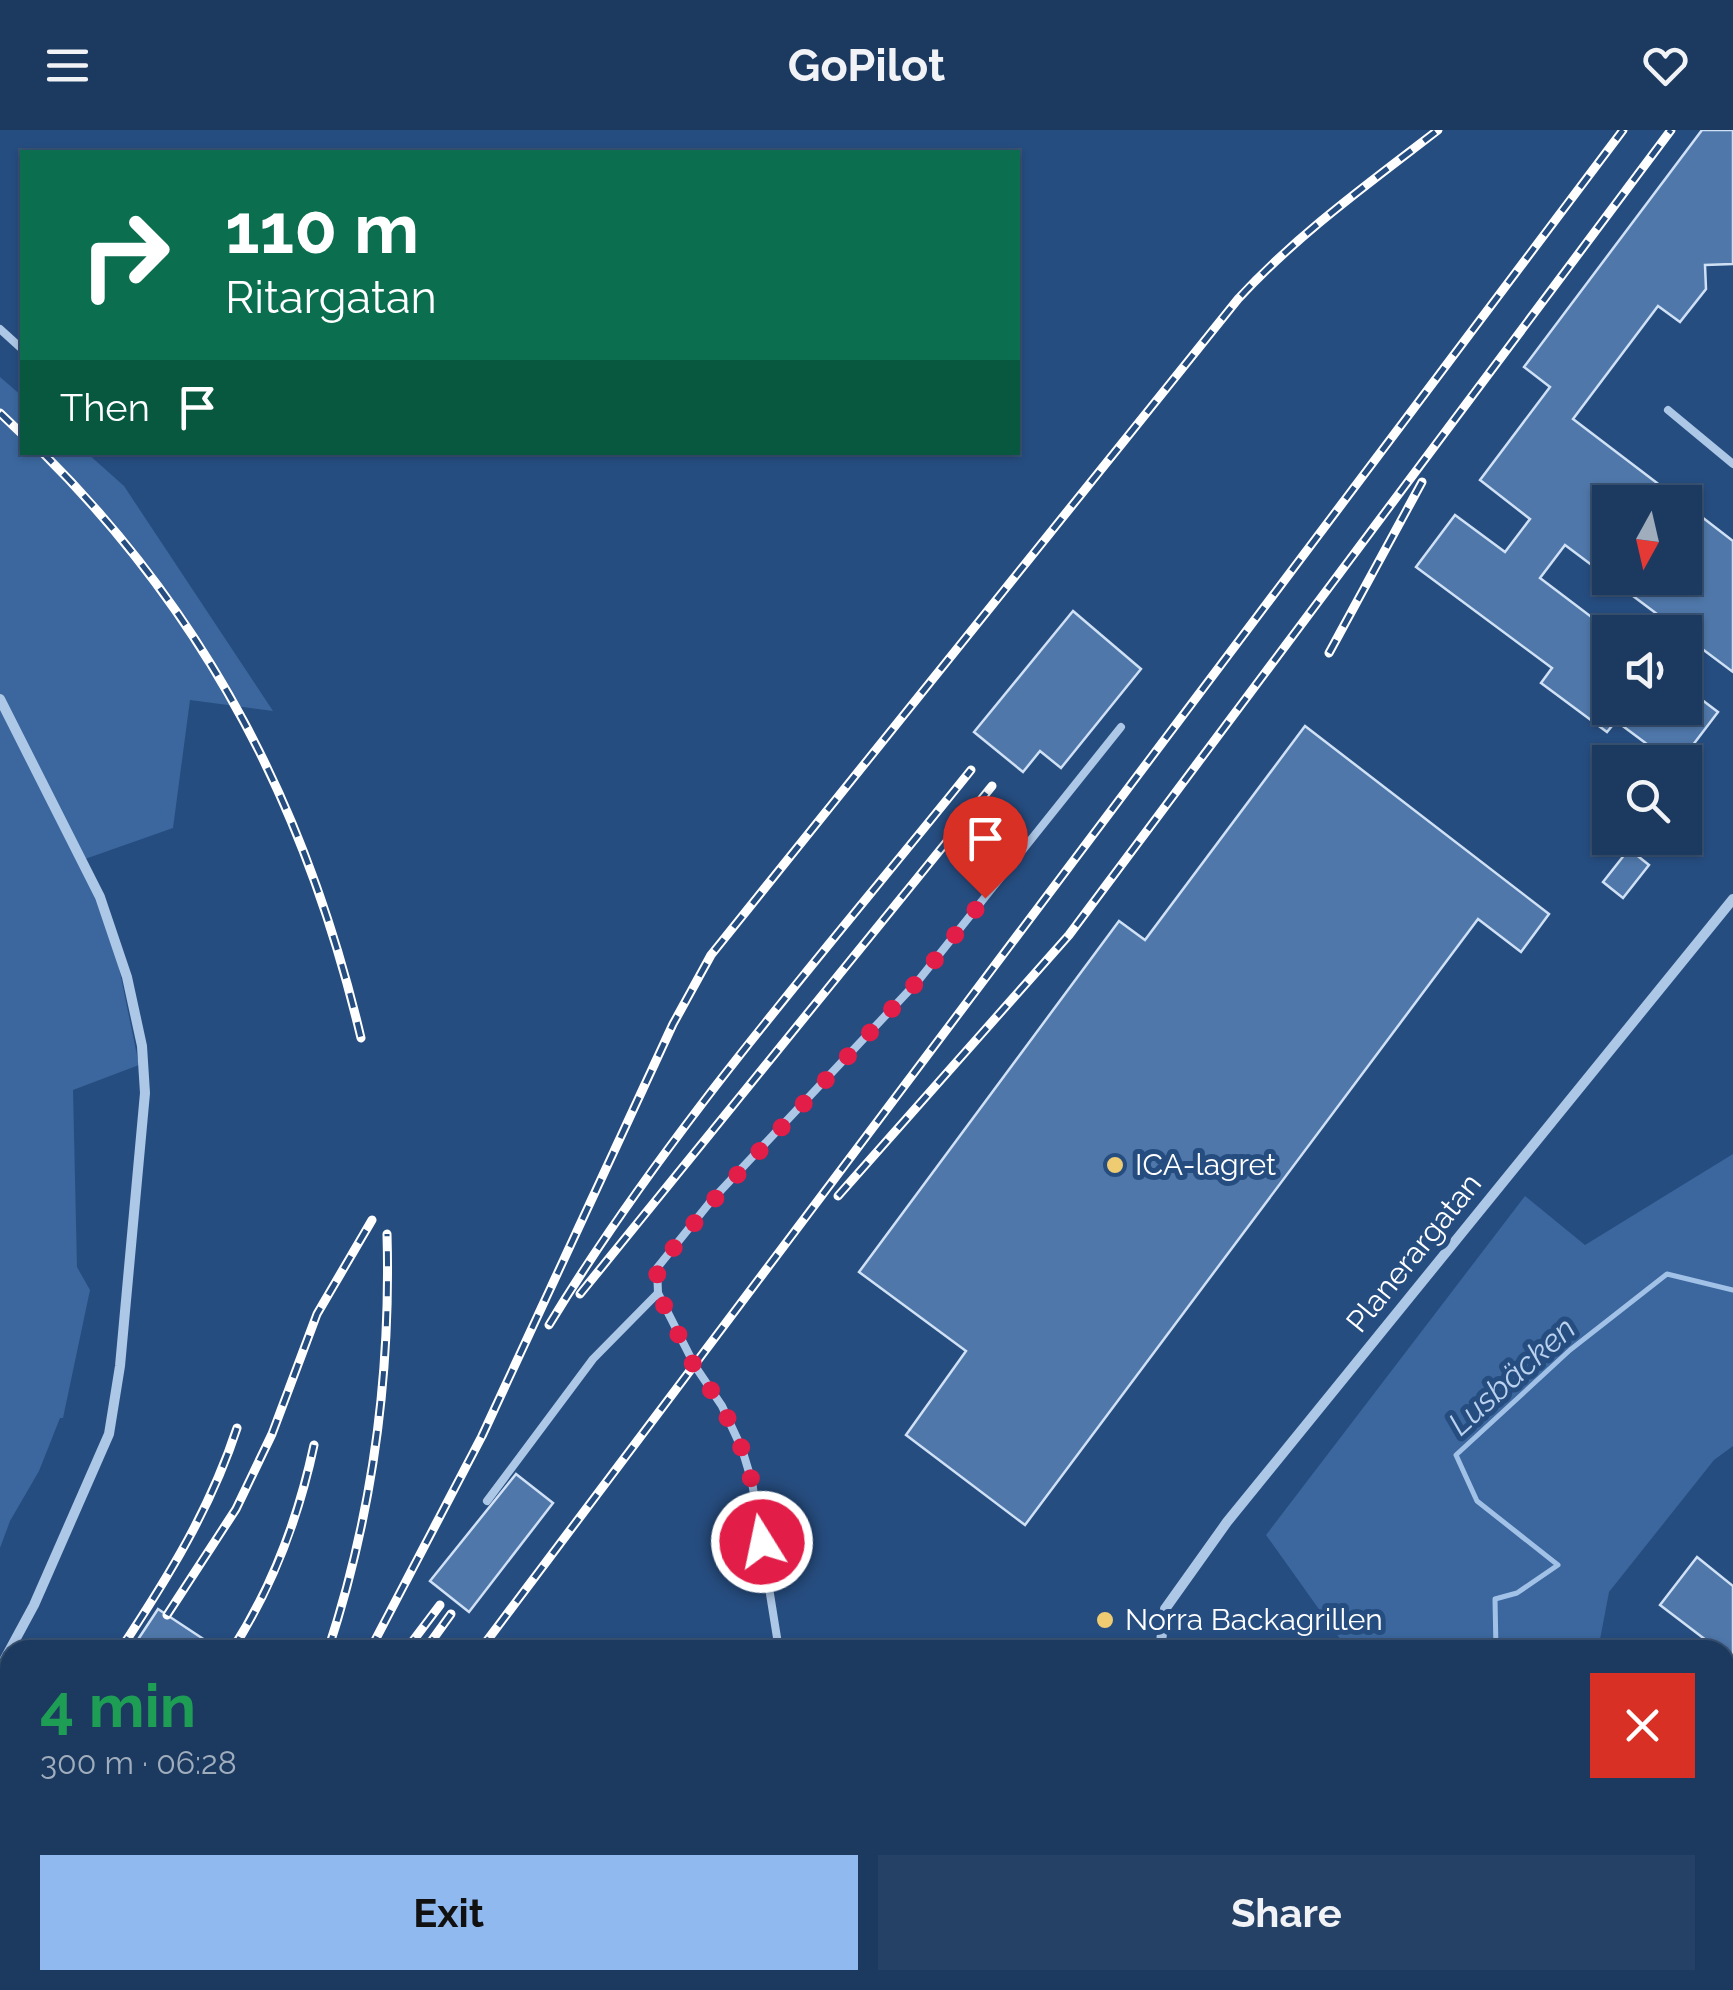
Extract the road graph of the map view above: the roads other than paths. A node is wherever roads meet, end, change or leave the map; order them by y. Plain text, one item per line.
1 (0, 328) edge
2 (20, 347) edge
3 (1668, 410) dead end
4 (1733, 464) edge
5 (0, 699) edge
6 (1121, 727) dead end
7 (1733, 899) edge
8 (658, 1293) junction
9 (487, 1501) dead end
10 (15, 1640) edge
11 (778, 1640) edge
12 (1161, 1640) edge

1 - 2 lane
3 - 4 lane
5 - 10 street
6 - 8 lane
7 - 12 street, Planerargatan
8 - 9 lane
8 - 11 lane

